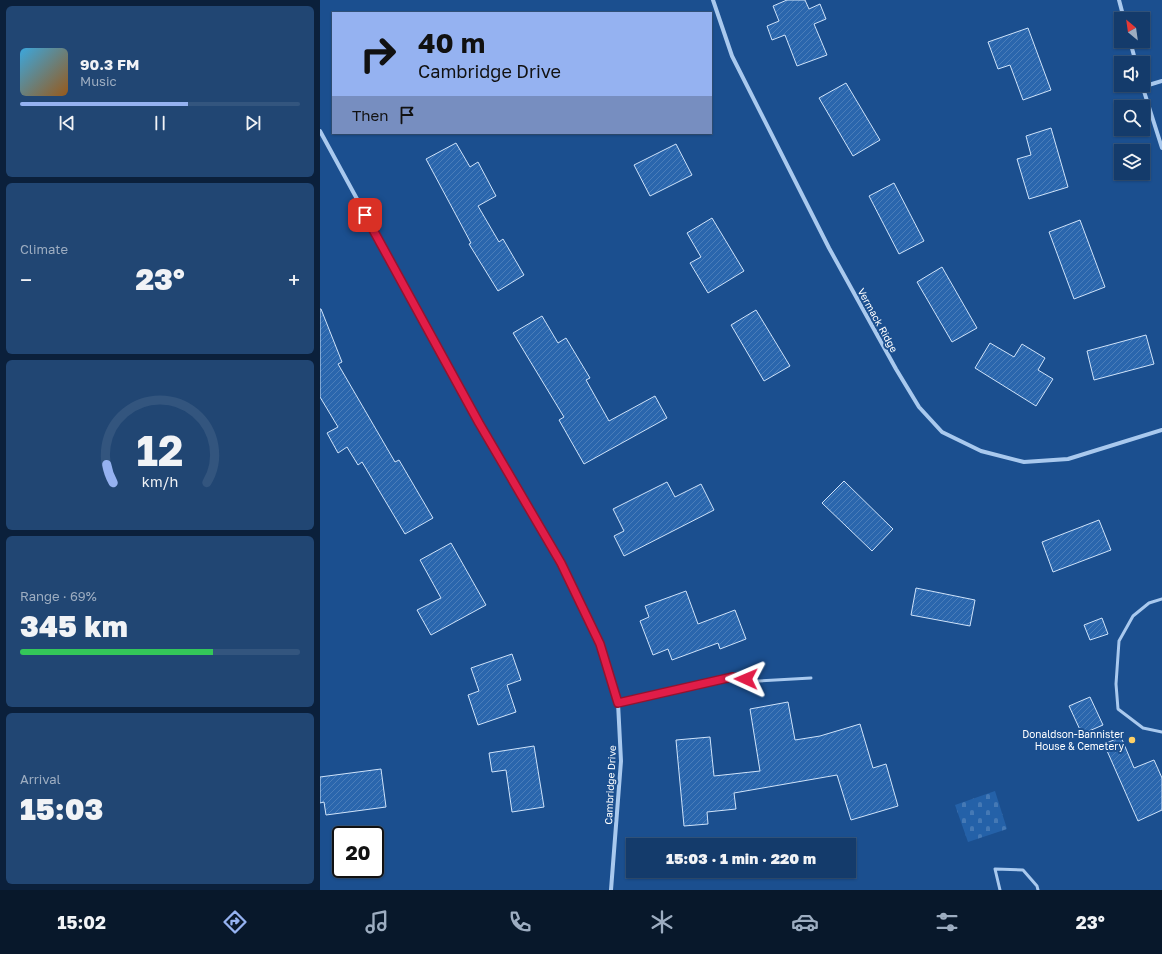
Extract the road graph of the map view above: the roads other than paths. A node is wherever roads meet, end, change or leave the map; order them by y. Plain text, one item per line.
1 (713, 0) edge
2 (1119, 0) edge
3 (1122, 12) edge
4 (1162, 81) edge
5 (1150, 84) edge
6 (1144, 92) edge
7 (320, 131) edge
8 (1162, 148) edge
9 (1162, 430) edge
10 (1162, 599) edge
11 (811, 678) dead end
12 (618, 703) junction
13 (1162, 732) edge
14 (611, 890) edge
15 (1000, 890) edge
16 (1038, 890) edge

1 - 9 street, Vermack Ridge
2 - 3 street
4 - 5 street
6 - 8 street
7 - 12 street, Cambridge Drive
10 - 13 lane
11 - 12 lane
12 - 14 street, Cambridge Drive
15 - 16 lane

